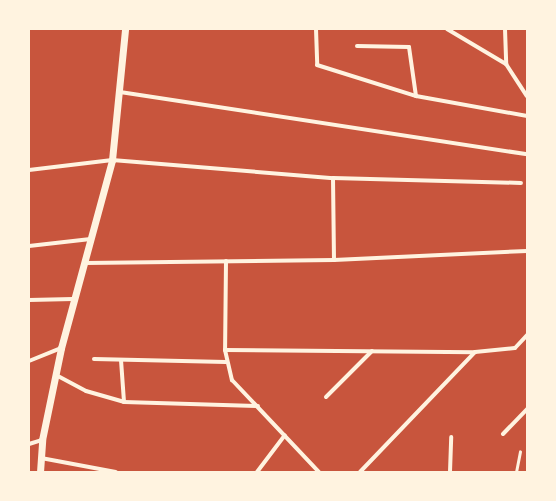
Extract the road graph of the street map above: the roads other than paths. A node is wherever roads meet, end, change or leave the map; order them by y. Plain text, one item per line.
1 (124, 29) edge
2 (316, 29) edge
3 (447, 29) edge
4 (505, 29) edge
5 (357, 46) dead end
6 (506, 64) junction
7 (120, 92) junction
8 (416, 96) junction
9 (527, 96) edge
10 (527, 116) edge
11 (527, 154) edge
12 (112, 160) junction
13 (29, 170) edge
14 (334, 178) junction
15 (521, 183) dead end
16 (91, 239) junction
17 (29, 246) edge
18 (527, 251) edge
19 (334, 260) junction
20 (226, 261) junction
21 (85, 263) junction
22 (73, 299) junction
23 (29, 300) edge
24 (527, 335) edge
25 (61, 348) junction
26 (225, 350) junction
27 (372, 351) junction
28 (475, 352) junction
29 (94, 359) dead end
30 (121, 360) junction
31 (29, 361) edge
32 (226, 362) junction
33 (56, 375) junction
34 (326, 397) dead end
35 (124, 402) junction
36 (258, 406) junction
37 (527, 409) edge
38 (503, 434) dead end
39 (285, 435) junction
40 (451, 437) dead end
41 (42, 440) junction
42 (29, 444) edge
43 (520, 451) dead end
44 (41, 458) junction
45 (40, 472) edge
46 (116, 472) edge
47 (257, 472) edge
48 (319, 472) edge
49 (360, 472) edge
50 (450, 472) edge
51 (516, 472) edge

1 - 7 street
2 - 8 street
3 - 6 street
4 - 6 street
5 - 8 street
6 - 9 street
7 - 11 street
7 - 12 street
8 - 10 street
12 - 13 street
12 - 14 street
12 - 16 street
14 - 15 street
14 - 19 street
16 - 17 street
16 - 21 street
18 - 19 street
19 - 20 street
20 - 21 street
20 - 26 street
21 - 22 street
22 - 23 street
22 - 25 street
24 - 28 street
25 - 31 street
25 - 33 street
26 - 27 street
26 - 32 street
27 - 28 street
27 - 34 street
28 - 49 street
29 - 30 street
30 - 32 street
30 - 35 street
32 - 36 street
33 - 35 street
33 - 41 street
35 - 36 street
36 - 39 street
37 - 38 street
39 - 47 street
39 - 48 street
40 - 50 street
41 - 42 street
41 - 44 street
43 - 51 lane
44 - 45 street
44 - 46 street

